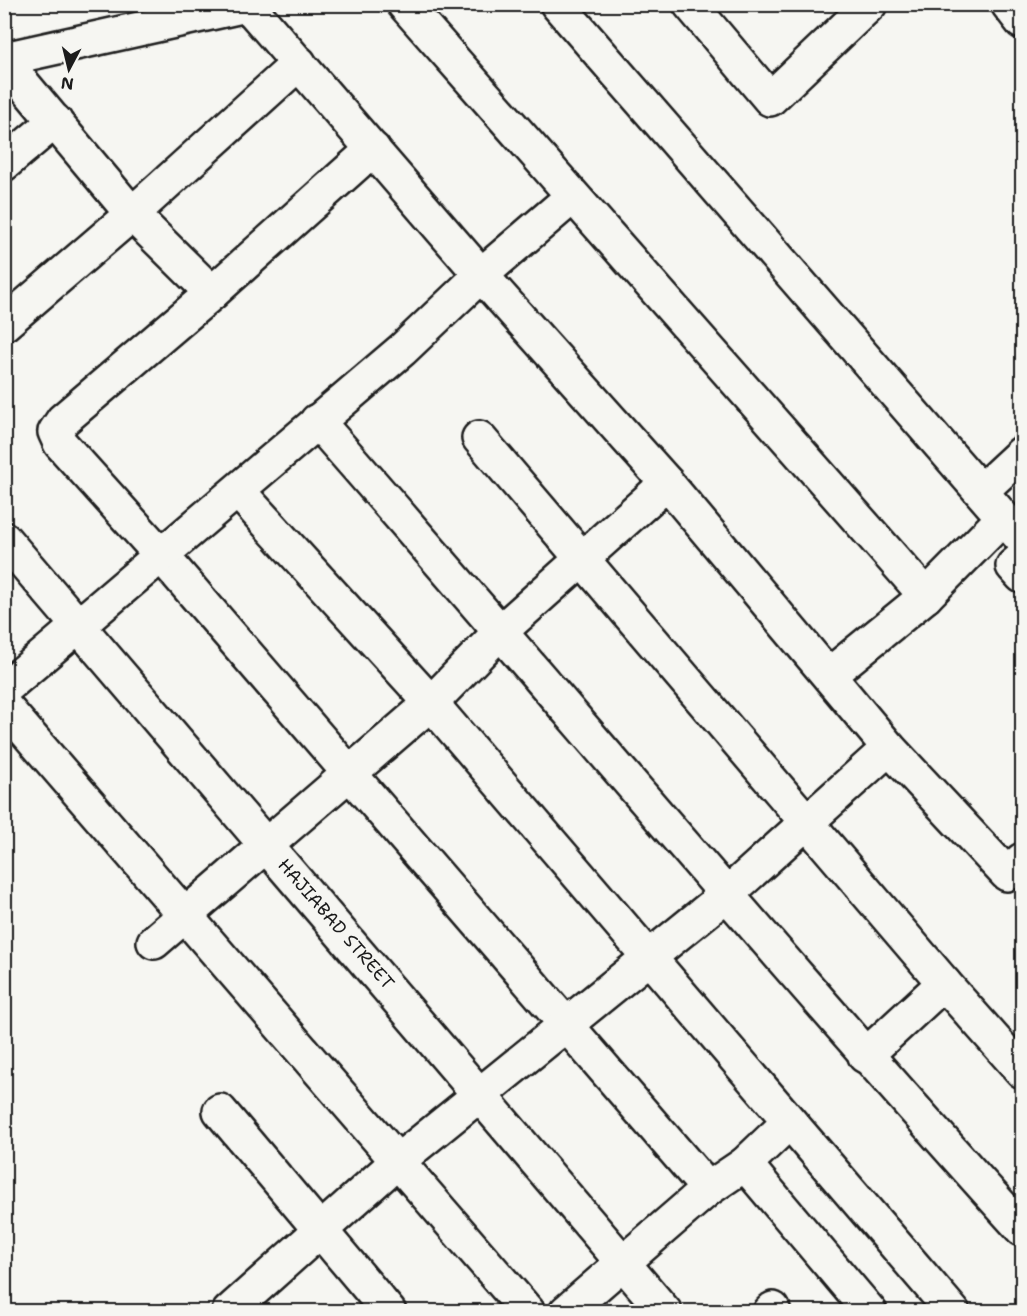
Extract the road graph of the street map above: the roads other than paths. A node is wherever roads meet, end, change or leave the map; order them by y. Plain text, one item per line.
1 (404, 4) edge
2 (556, 4) edge
3 (690, 4) edge
4 (870, 4) edge
5 (1008, 4) edge
6 (247, 5) edge
7 (1023, 22) edge
8 (4, 60) edge
9 (298, 63) junction
10 (55, 121) junction
11 (374, 150) junction
12 (4, 164) edge
13 (572, 197) junction
14 (132, 214) junction
15 (481, 275) junction
16 (212, 293) junction
17 (4, 324) edge
18 (317, 421) junction
19 (479, 438) dead end
20 (1023, 453) edge
21 (667, 483) junction
22 (238, 491) junction
23 (981, 491) junction
24 (1013, 529) edge
25 (4, 539) edge
26 (162, 556) junction
27 (1023, 558) edge
28 (583, 559) junction
29 (1023, 576) edge
30 (926, 596) junction
31 (79, 627) junction
32 (501, 631) junction
33 (829, 675) junction
34 (4, 689) edge
35 (431, 703) junction
36 (4, 706) edge
37 (890, 748) junction
38 (349, 773) junction
39 (807, 822) junction
40 (267, 845) junction
41 (1023, 860) edge
42 (726, 895) junction
43 (184, 916) junction
44 (154, 942) dead end
45 (649, 956) junction
46 (944, 983) junction
47 (566, 1025) junction
48 (865, 1056) junction
49 (1023, 1071) edge
50 (482, 1095) junction
51 (220, 1111) dead end
52 (789, 1122) junction
53 (399, 1160) junction
54 (745, 1164) junction
55 (708, 1189) junction
56 (1023, 1229) edge
57 (321, 1230) junction
58 (626, 1262) junction
59 (230, 1311) edge
60 (389, 1311) edge
61 (528, 1311) edge
62 (566, 1311) edge
63 (665, 1311) edge
64 (870, 1311) edge
65 (953, 1311) edge

1 - 13 street
2 - 23 street
3 - 4 street
5 - 7 street
6 - 8 street
6 - 9 street
8 - 10 street
9 - 11 street
9 - 14 street
10 - 12 street
10 - 14 street
11 - 15 street
11 - 16 street
13 - 15 street
13 - 30 street
14 - 16 street
14 - 17 street
15 - 18 street
15 - 21 street
16 - 26 street
18 - 22 street
18 - 32 street
19 - 28 street
20 - 23 street
21 - 28 street
21 - 33 street
22 - 26 street
22 - 35 street
23 - 24 street
24 - 30 street
25 - 31 street, HAJIABAD STREET
26 - 31 street
26 - 38 street
27 - 29 street
28 - 32 street
28 - 39 street
30 - 33 street
31 - 34 street
31 - 40 street, HAJIABAD STREET
32 - 35 street
32 - 42 street
33 - 37 street
35 - 38 street
35 - 45 street
36 - 43 street
37 - 39 street
37 - 41 street
38 - 40 street
38 - 47 street
39 - 42 street
39 - 46 street
40 - 43 street
40 - 50 street, HAJIABAD STREET
42 - 45 street
42 - 48 street
43 - 44 street
43 - 53 street
45 - 47 street
45 - 52 street
46 - 48 street
46 - 49 street
47 - 50 street
47 - 55 street
48 - 56 street
50 - 53 street
50 - 58 street, HAJIABAD STREET
51 - 57 street
52 - 54 street
52 - 65 street
53 - 57 street
53 - 61 street
54 - 55 street
54 - 64 street
55 - 58 street
57 - 59 street
57 - 60 street
58 - 62 street
58 - 63 street, HAJIABAD STREET

